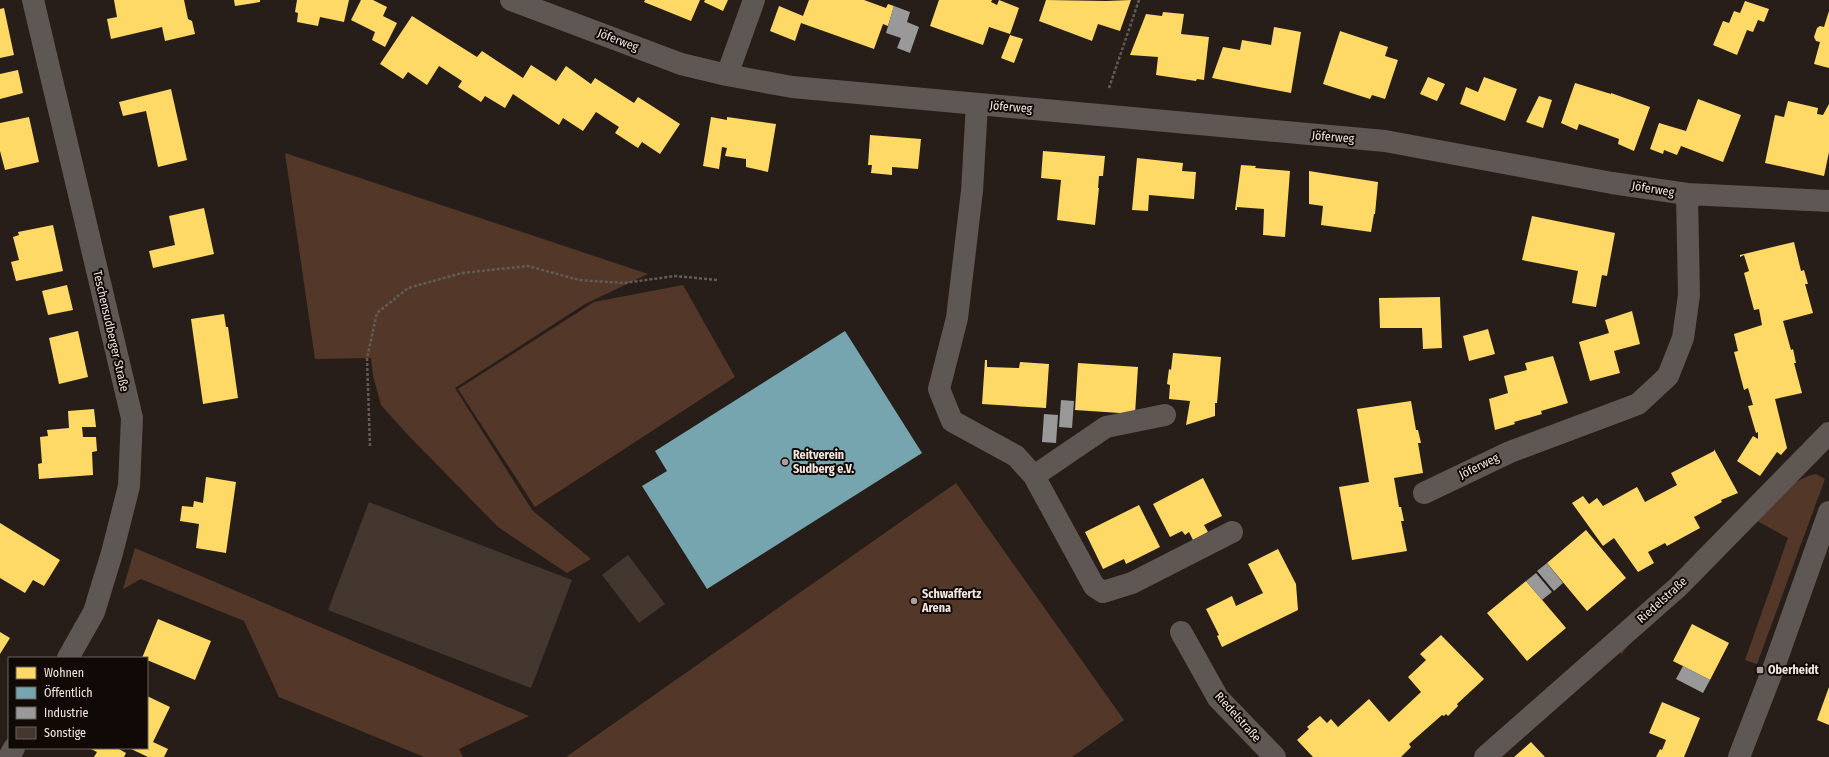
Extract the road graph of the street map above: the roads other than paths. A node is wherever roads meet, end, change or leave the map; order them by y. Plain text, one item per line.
1 (33, 0) edge
2 (511, 0) edge
3 (754, 0) edge
4 (727, 75) junction
5 (976, 104) junction
6 (1687, 194) junction
7 (1829, 201) edge
8 (1165, 414) dead end
9 (1829, 433) edge
10 (1034, 476) junction
11 (1424, 493) dead end
12 (1829, 512) edge
13 (1232, 532) dead end
14 (1181, 632) dead end
15 (69, 657) edge
16 (1275, 757) edge
17 (1484, 757) edge
18 (1739, 757) edge

1 - 15 street, Teschensudberger Straße
2 - 4 street, Jöferweg
3 - 4 street
4 - 5 street, Jöferweg
5 - 6 street, Jöferweg
5 - 10 street, Jöferweg
6 - 7 street, Jöferweg
6 - 11 street, Jöferweg
8 - 10 street
9 - 17 street, Riedelstraße
10 - 13 street, Jöferweg
12 - 18 street
14 - 16 street, Riedelstraße

